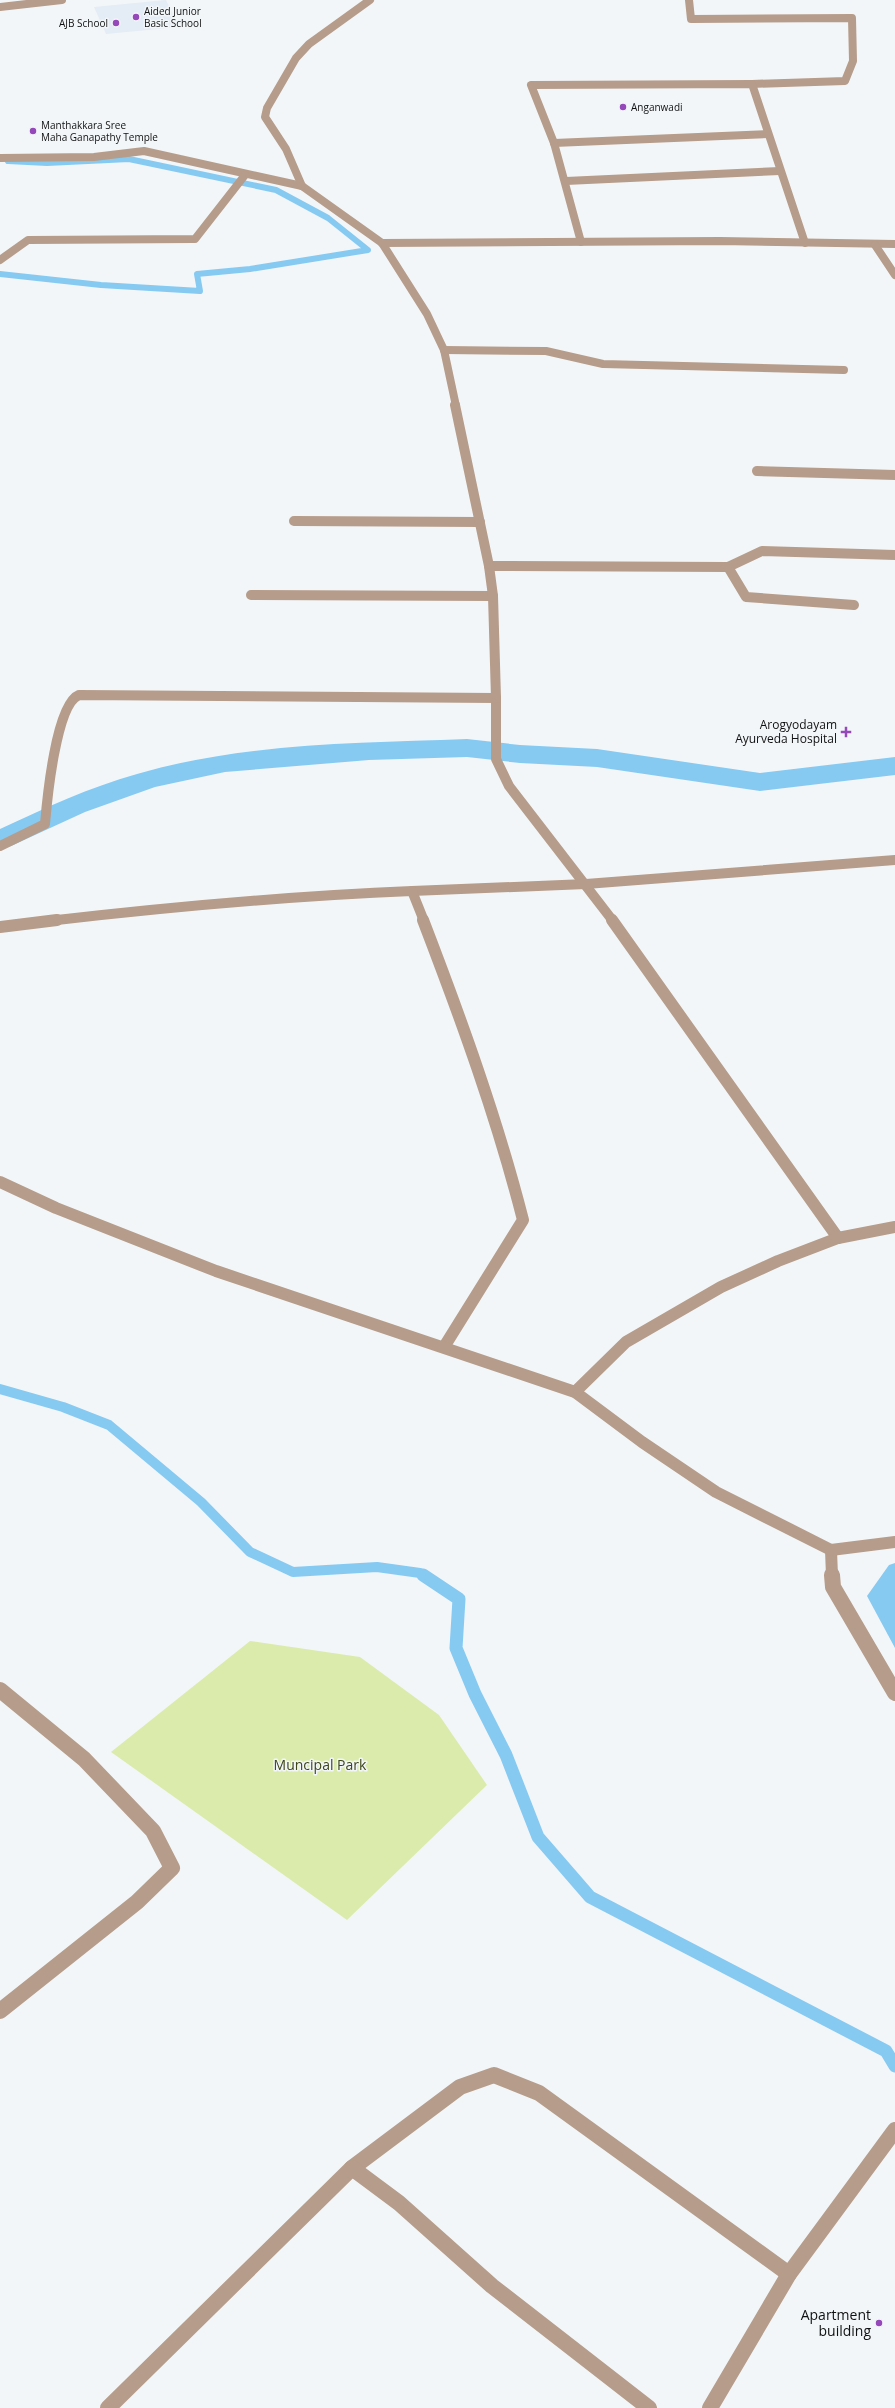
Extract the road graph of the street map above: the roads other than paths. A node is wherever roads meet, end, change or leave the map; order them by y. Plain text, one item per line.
1 (62, 0) edge
2 (370, 0) edge
3 (689, 0) edge
4 (0, 7) edge
5 (752, 84) junction
6 (768, 134) junction
7 (554, 143) junction
8 (0, 158) edge
9 (780, 170) junction
10 (245, 175) junction
11 (566, 181) junction
12 (302, 186) junction
13 (581, 242) junction
14 (382, 243) junction
15 (805, 243) junction
16 (895, 244) edge
17 (875, 245) junction
18 (0, 260) edge
19 (895, 274) edge
20 (444, 350) junction
21 (844, 370) dead end
22 (757, 471) dead end
23 (895, 475) edge
24 (294, 521) dead end
25 (480, 522) junction
26 (895, 555) edge
27 (489, 566) junction
28 (728, 568) junction
29 (251, 595) dead end
30 (493, 596) junction
31 (854, 605) dead end
32 (496, 698) junction
33 (0, 846) edge
34 (895, 860) edge
35 (586, 884) junction
36 (412, 891) junction
37 (0, 927) edge
38 (0, 1182) edge
39 (895, 1227) edge
40 (838, 1238) junction
41 (444, 1347) junction
42 (575, 1392) junction
43 (895, 1542) edge
44 (831, 1550) junction
45 (0, 1690) edge
46 (895, 1693) edge
47 (0, 2011) edge
48 (895, 2130) edge
49 (352, 2168) junction
50 (788, 2274) junction
51 (108, 2408) edge
52 (649, 2408) edge
53 (710, 2408) edge

1 - 4 street
2 - 12 street
3 - 5 street
5 - 6 street
5 - 7 street
6 - 7 street
6 - 9 street
7 - 11 street
8 - 10 street
9 - 11 street
9 - 15 street
10 - 12 street
10 - 18 street
11 - 13 street
12 - 14 street
13 - 14 street
13 - 15 street
14 - 20 street
15 - 17 street
16 - 17 street
17 - 19 street
20 - 21 street
20 - 25 street
22 - 23 street
24 - 25 street
25 - 27 street
26 - 28 street
27 - 28 street
27 - 30 street
28 - 31 street
29 - 30 street
30 - 32 street
32 - 33 street
32 - 35 street
34 - 35 street
35 - 36 street
35 - 40 street
36 - 37 street
36 - 41 street
38 - 41 street
39 - 40 street
40 - 42 street
41 - 42 street
42 - 44 street
43 - 44 street
44 - 46 street
45 - 47 street
48 - 50 street
49 - 50 street
49 - 51 street
49 - 52 street
50 - 53 street

